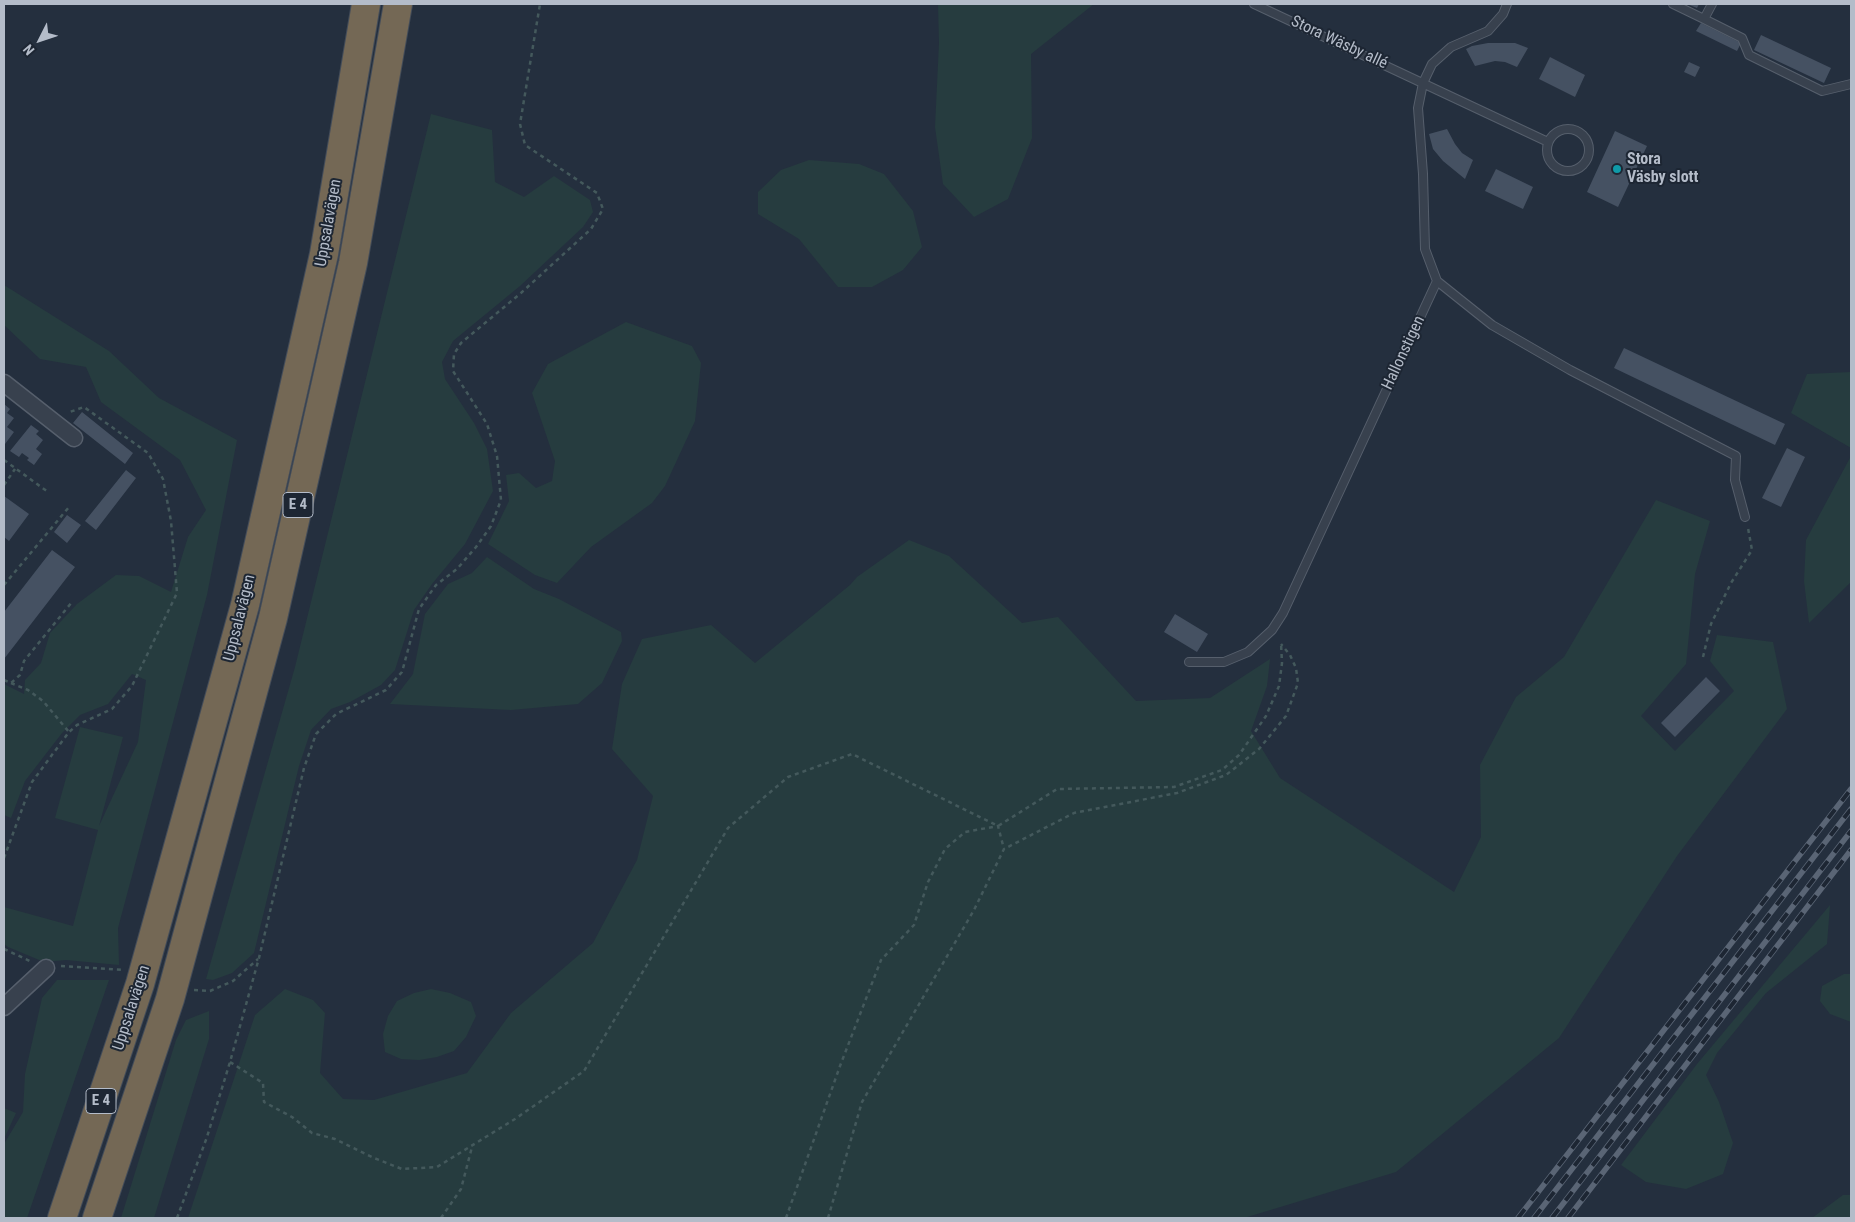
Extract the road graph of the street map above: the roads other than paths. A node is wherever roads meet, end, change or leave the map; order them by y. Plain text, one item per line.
1 (366, 4) edge
2 (398, 4) edge
3 (1254, 4) edge
4 (1507, 4) edge
5 (1673, 4) edge
6 (1712, 4) edge
7 (1704, 20) junction
8 (1423, 83) junction
9 (1851, 84) edge
10 (1548, 142) junction
11 (1437, 281) junction
12 (4, 383) edge
13 (74, 438) dead end
14 (1745, 517) road end
15 (1189, 662) dead end
16 (46, 968) road end
17 (4, 1008) edge
18 (62, 1218) edge
19 (97, 1218) edge

1 - 18 highway, Uppsalavägen / E 4
2 - 19 highway, Uppsalavägen / E 4
3 - 8 lane, Stora Wäsby allé
4 - 8 lane
5 - 7 lane
6 - 7 lane
7 - 9 lane
8 - 10 lane, Stora Wäsby allé
8 - 11 lane
10 - 10 lane
11 - 14 lane
11 - 15 lane, Hallonstigen
12 - 13 street
16 - 17 street

